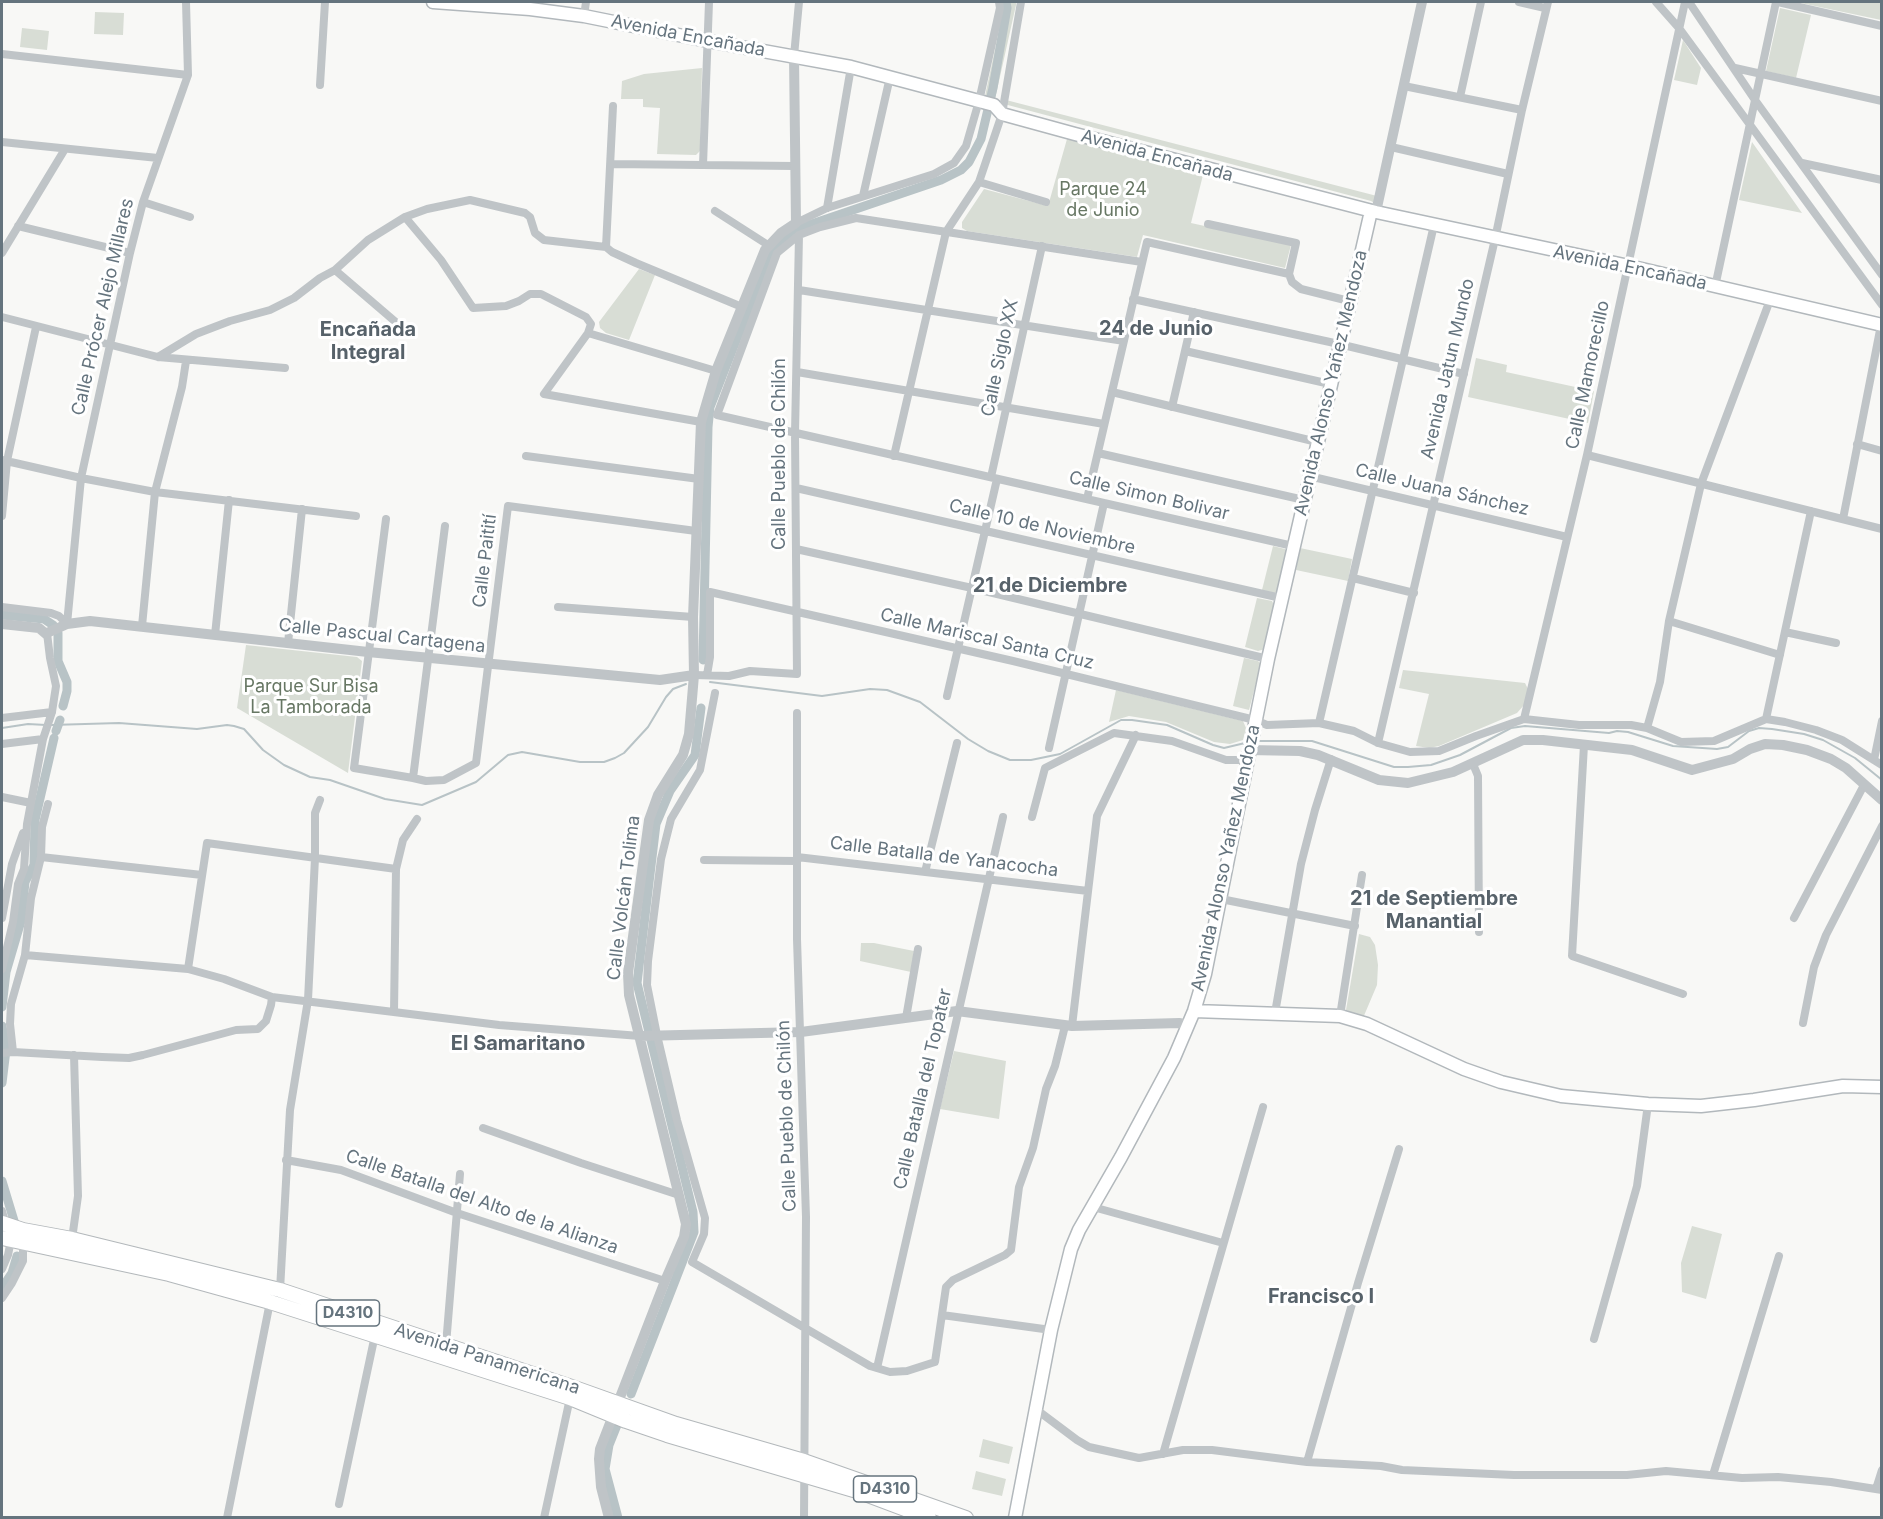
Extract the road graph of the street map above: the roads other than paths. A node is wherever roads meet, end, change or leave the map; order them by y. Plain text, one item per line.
1 (186, 2) edge
2 (325, 2) edge
3 (433, 2) edge
4 (586, 2) edge
5 (709, 2) edge
6 (799, 2) edge
7 (999, 2) edge
8 (1021, 2) edge
9 (1422, 2) edge
10 (1481, 2) edge
11 (1519, 2) edge
12 (1656, 2) edge
13 (1685, 2) edge
14 (1689, 2) edge
15 (1777, 2) edge
16 (470, 3) edge
17 (1546, 4) edge
18 (530, 5) edge
19 (584, 16) junction
20 (1881, 26) edge
21 (1679, 28) junction
22 (708, 41) junction
23 (2, 54) edge
24 (795, 56) junction
25 (850, 67) junction
26 (1735, 68) junction
27 (1761, 73) junction
28 (188, 75) junction
29 (891, 77) junction
30 (320, 85) dead end
31 (1404, 86) junction
32 (1460, 97) junction
33 (1755, 100) junction
34 (1881, 101) edge
35 (613, 106) dead end
36 (990, 106) junction
37 (1522, 110) junction
38 (1749, 126) junction
39 (2, 142) edge
40 (1390, 147) junction
41 (65, 149) junction
42 (158, 158) junction
43 (1802, 163) junction
44 (611, 164) junction
45 (703, 165) junction
46 (794, 165) junction
47 (1508, 174) junction
48 (1881, 180) edge
49 (979, 182) junction
50 (863, 196) junction
51 (142, 202) junction
52 (1046, 202) dead end
53 (827, 208) junction
54 (715, 211) dead end
55 (1374, 212) junction
56 (190, 217) dead end
57 (405, 217) junction
58 (796, 223) junction
59 (1209, 224) dead end
60 (1434, 225) junction
61 (18, 226) junction
62 (946, 232) junction
63 (799, 235) junction
64 (1495, 239) junction
65 (768, 245) junction
66 (1042, 246) junction
67 (606, 247) junction
68 (2, 253) edge
69 (130, 254) junction
70 (1142, 262) junction
71 (1629, 266) junction
72 (335, 270) junction
73 (1289, 274) junction
74 (1881, 275) edge
75 (1715, 286) junction
76 (799, 290) junction
77 (1134, 299) junction
78 (1770, 300) junction
79 (1349, 301) junction
80 (1881, 305) edge
81 (742, 307) junction
82 (928, 310) junction
83 (1194, 312) junction
84 (2, 317) edge
85 (1881, 325) edge
86 (1024, 326) junction
87 (36, 327) junction
88 (405, 330) dead end
89 (588, 333) junction
90 (1124, 341) junction
91 (1339, 344) junction
92 (111, 346) junction
93 (1185, 351) junction
94 (158, 357) junction
95 (1403, 360) junction
96 (186, 361) junction
97 (285, 368) dead end
98 (716, 371) junction
99 (797, 372) junction
100 (1464, 374) junction
101 (1330, 384) junction
102 (908, 391) junction
103 (1112, 392) junction
104 (1172, 407) junction
105 (1006, 408) junction
106 (701, 422) junction
107 (1104, 424) junction
108 (795, 433) junction
109 (1317, 442) junction
110 (1857, 444) junction
111 (1881, 451) edge
112 (1098, 453) junction
113 (525, 456) dead end
114 (894, 456) junction
115 (1587, 456) junction
116 (4, 460) edge
117 (1309, 476) junction
118 (81, 478) junction
119 (699, 478) junction
120 (994, 478) junction
121 (1701, 484) junction
122 (796, 488) junction
123 (1373, 491) junction
124 (155, 492) junction
125 (1087, 499) junction
126 (229, 500) junction
127 (1304, 501) junction
128 (1104, 503) junction
129 (1434, 505) junction
130 (302, 509) junction
131 (1811, 511) junction
132 (2, 516) edge
133 (356, 516) dead end
134 (386, 519) dead end
135 (1843, 519) junction
136 (445, 526) dead end
137 (1881, 529) edge
138 (696, 531) junction
139 (985, 531) junction
140 (1568, 537) junction
141 (1293, 546) junction
142 (796, 549) junction
143 (1092, 555) junction
144 (1353, 578) junction
145 (972, 588) junction
146 (1414, 592) junction
147 (1281, 598) junction
148 (558, 607) dead end
149 (2, 608) edge
150 (796, 612) junction
151 (1079, 614) junction
152 (693, 616) junction
153 (1670, 621) junction
154 (2, 624) edge
155 (142, 626) junction
156 (63, 627) junction
157 (1785, 632) junction
158 (46, 634) junction
159 (215, 635) junction
160 (288, 643) junction
161 (1836, 643) dead end
162 (958, 649) junction
163 (368, 652) junction
164 (1780, 655) junction
165 (428, 658) junction
166 (1268, 659) junction
167 (488, 663) junction
168 (1066, 674) junction
169 (694, 675) junction
170 (707, 675) junction
171 (715, 693) dead end
172 (947, 696) dead end
173 (797, 713) dead end
174 (51, 716) junction
175 (2, 718) edge
176 (1524, 719) junction
177 (1767, 719) junction
178 (1255, 720) junction
179 (1881, 722) edge
180 (1319, 723) junction
181 (1647, 728) junction
182 (45, 735) junction
183 (1136, 735) junction
184 (957, 743) dead end
185 (1378, 743) junction
186 (2, 744) edge
187 (1584, 745) junction
188 (1049, 748) dead end
189 (1250, 748) junction
190 (1331, 759) junction
191 (1877, 762) edge
192 (1473, 764) junction
193 (413, 778) junction
194 (1864, 785) junction
195 (2, 797) edge
196 (320, 800) dead end
197 (1881, 800) edge
198 (31, 803) junction
199 (48, 804) dead end
200 (1003, 817) dead end
201 (1032, 817) dead end
202 (417, 819) dead end
203 (27, 824) junction
204 (1881, 826) edge
205 (42, 857) junction
206 (315, 858) junction
207 (796, 859) junction
208 (704, 860) dead end
209 (2, 862) edge
210 (12, 864) junction
211 (396, 868) junction
212 (925, 872) junction
213 (202, 875) junction
214 (1362, 875) dead end
215 (988, 878) junction
216 (1088, 891) junction
217 (1221, 898) junction
218 (1293, 915) junction
219 (2, 918) edge
220 (1794, 918) dead end
221 (1355, 926) junction
222 (1479, 932) dead end
223 (918, 949) dead end
224 (25, 956) junction
225 (2, 969) edge
226 (188, 969) junction
227 (1683, 994) dead end
228 (272, 997) junction
229 (308, 1000) junction
230 (957, 1011) junction
231 (1194, 1011) junction
232 (394, 1012) junction
233 (1275, 1013) junction
234 (1340, 1016) junction
235 (906, 1018) junction
236 (1803, 1023) dead end
237 (1188, 1025) junction
238 (1069, 1026) junction
239 (801, 1032) junction
240 (648, 1036) junction
241 (8, 1052) edge
242 (74, 1055) junction
243 (1881, 1087) edge
244 (1648, 1104) junction
245 (1263, 1107) dead end
246 (483, 1128) dead end
247 (1399, 1149) dead end
248 (286, 1160) junction
249 (460, 1174) dead end
250 (679, 1195) junction
251 (1093, 1208) junction
252 (2, 1211) edge
253 (457, 1213) junction
254 (10, 1234) edge
255 (72, 1239) junction
256 (1223, 1242) junction
257 (1779, 1256) dead end
258 (2, 1269) edge
259 (665, 1281) junction
260 (280, 1290) junction
261 (2, 1298) edge
262 (270, 1302) junction
263 (942, 1316) junction
264 (805, 1328) junction
265 (1051, 1330) junction
266 (375, 1335) junction
267 (1594, 1339) dead end
268 (446, 1345) junction
269 (877, 1368) junction
270 (570, 1398) junction
271 (616, 1409) junction
272 (1036, 1410) junction
273 (1162, 1454) junction
274 (1307, 1462) junction
275 (804, 1468) junction
276 (1881, 1470) edge
277 (1713, 1476) junction
278 (1879, 1490) edge
279 (339, 1504) dead end
280 (227, 1518) edge
281 (544, 1518) edge
282 (609, 1518) edge
283 (804, 1518) edge
284 (929, 1518) edge
285 (966, 1518) edge
286 (1015, 1518) edge

1 - 28 street, Calle Prócer Alejo Millares
2 - 30 street
3 - 16 main road, Avenida Encañada
4 - 19 street
5 - 22 street
6 - 24 street
7 - 36 street
8 - 36 street
9 - 31 street, Avenida Alonso Yañez Mendoza
10 - 32 street
11 - 17 street
12 - 21 street
13 - 21 street, Calle Mamorecillo
14 - 26 street
15 - 20 street
15 - 27 street
16 - 18 main road, Avenida Encañada
17 - 37 street, Avenida Jatun Mundo
18 - 19 main road, Avenida Encañada
19 - 22 main road, Avenida Encañada
21 - 38 street
21 - 71 street, Calle Mamorecillo
22 - 24 main road, Avenida Encañada
22 - 45 street
23 - 28 street
24 - 25 main road, Avenida Encañada
24 - 46 street
25 - 29 main road, Avenida Encañada
25 - 53 street
26 - 27 street
26 - 33 street
27 - 33 street
27 - 34 street
28 - 42 street, Calle Prócer Alejo Millares
29 - 36 main road, Avenida Encañada
29 - 50 street
31 - 32 street
31 - 40 street, Avenida Alonso Yañez Mendoza
32 - 37 street
33 - 38 street
33 - 43 street
35 - 44 street
36 - 49 street
36 - 50 street
36 - 55 main road, Avenida Encañada
37 - 47 street, Avenida Jatun Mundo
38 - 75 street
38 - 80 street
39 - 41 street
40 - 47 street
40 - 55 street, Avenida Alonso Yañez Mendoza
41 - 42 street
41 - 61 street
42 - 51 street, Calle Prócer Alejo Millares
43 - 48 street
43 - 74 street
44 - 45 street
44 - 67 street
45 - 46 street
46 - 58 street
47 - 64 street, Avenida Jatun Mundo
49 - 52 street
49 - 62 street
50 - 53 street
51 - 56 street
51 - 69 street, Calle Prócer Alejo Millares
53 - 58 street
54 - 65 street
55 - 60 main road, Avenida Encañada
55 - 79 main road, Avenida Alonso Yañez Mendoza
57 - 67 street
57 - 72 street
57 - 89 street
58 - 65 street, Calle Volcán Tolima
59 - 73 street
60 - 64 main road, Avenida Encañada
60 - 95 street
61 - 68 street
61 - 69 street
62 - 63 street
62 - 66 street
62 - 82 street
63 - 76 street, Calle Pueblo de Chilón
63 - 108 street
64 - 71 main road, Avenida Encañada
64 - 100 street, Avenida Jatun Mundo
65 - 81 street, Calle Volcán Tolima
66 - 70 street
66 - 86 street, Calle Siglo XX
67 - 81 street
69 - 92 street, Calle Prócer Alejo Millares
70 - 73 street
70 - 77 street
71 - 75 main road, Avenida Encañada
71 - 115 street, Calle Mamorecillo
72 - 88 street
72 - 94 street
73 - 79 street
75 - 78 main road, Avenida Encañada
76 - 82 street
76 - 99 street, Calle Pueblo de Chilón
77 - 83 street
77 - 90 street
78 - 85 main road, Avenida Encañada
78 - 121 street
79 - 91 main road, Avenida Alonso Yañez Mendoza
81 - 98 street, Calle Volcán Tolima
82 - 86 street
82 - 102 street
83 - 91 street
83 - 93 street
84 - 87 street
85 - 110 street
86 - 90 street
86 - 105 street, Calle Siglo XX
87 - 92 street
87 - 116 street
89 - 98 street
89 - 106 street
90 - 103 street
91 - 95 street
91 - 101 main road, Avenida Alonso Yañez Mendoza
92 - 94 street
92 - 118 street, Calle Prócer Alejo Millares
93 - 101 street
93 - 104 street
94 - 96 street
95 - 100 street
95 - 123 street
96 - 97 street
96 - 124 street
98 - 106 street, Calle Volcán Tolima
99 - 102 street
99 - 108 street, Calle Pueblo de Chilón
100 - 129 street, Avenida Jatun Mundo
101 - 109 main road, Avenida Alonso Yañez Mendoza
102 - 105 street
102 - 114 street
103 - 104 street
103 - 107 street
104 - 109 street
105 - 107 street
105 - 120 street, Calle Siglo XX
106 - 119 street, Calle Volcán Tolima
107 - 112 street
108 - 114 street
108 - 122 street, Calle Pueblo de Chilón
109 - 117 main road, Avenida Alonso Yañez Mendoza
110 - 111 street
110 - 135 street
112 - 125 street
112 - 127 street
113 - 119 street
114 - 120 street, Calle Simon Bolivar
115 - 121 street
115 - 140 street, Calle Mamorecillo
116 - 118 street
116 - 132 street
117 - 123 street, Calle Juana Sánchez
117 - 127 main road, Avenida Alonso Yañez Mendoza
118 - 124 street
118 - 156 street, Calle Prócer Alejo Millares
119 - 138 street, Calle Volcán Tolima
120 - 125 street, Calle Simon Bolivar
120 - 139 street, Calle Siglo XX
121 - 131 street
121 - 153 street
122 - 139 street, Calle 10 de Noviembre
122 - 142 street, Calle Pueblo de Chilón
123 - 129 street, Calle Juana Sánchez
123 - 144 street
124 - 126 street
124 - 155 street
125 - 128 street, Calle Simon Bolivar
126 - 130 street
126 - 159 street
127 - 141 main road, Avenida Alonso Yañez Mendoza
128 - 141 street, Calle Simon Bolivar
128 - 143 street
129 - 140 street, Calle Juana Sánchez
129 - 146 street, Avenida Jatun Mundo
130 - 133 street
130 - 160 street
131 - 135 street
131 - 157 street
134 - 163 street
135 - 137 street
136 - 165 street
138 - 152 street, Calle Volcán Tolima
138 - 167 street, Calle Paitití
139 - 143 street, Calle 10 de Noviembre
139 - 145 street, Calle Siglo XX
140 - 176 street, Calle Mamorecillo
141 - 147 main road, Avenida Alonso Yañez Mendoza
142 - 145 street
142 - 150 street, Calle Pueblo de Chilón
143 - 147 street, Calle 10 de Noviembre
143 - 151 street
144 - 146 street
144 - 180 street
145 - 151 street
145 - 162 street, Calle Siglo XX
146 - 185 street, Avenida Jatun Mundo
147 - 166 main road, Avenida Alonso Yañez Mendoza
148 - 152 street
149 - 156 street
150 - 162 street, Calle Mariscal Santa Cruz
150 - 170 street, Calle Pueblo de Chilón
150 - 170 street, Calle Mariscal Santa Cruz
151 - 166 street
151 - 168 street
152 - 169 street, Calle Volcán Tolima
153 - 164 street
153 - 181 street
154 - 158 street
155 - 156 street, Calle Pascual Cartagena
155 - 159 street, Calle Pascual Cartagena
156 - 158 street, Calle Pascual Cartagena
157 - 161 street
157 - 164 street
158 - 174 street
159 - 160 street, Calle Pascual Cartagena
160 - 163 street, Calle Pascual Cartagena
162 - 168 street, Calle Mariscal Santa Cruz
162 - 172 street, Calle Siglo XX
163 - 165 street, Calle Pascual Cartagena
163 - 193 street
164 - 177 street
165 - 167 street, Calle Pascual Cartagena
165 - 193 street
166 - 178 main road, Avenida Alonso Yañez Mendoza
167 - 169 street, Calle Pascual Cartagena
167 - 193 street, Calle Paitití
168 - 178 street, Calle Mariscal Santa Cruz
168 - 188 street
169 - 170 street
169 - 240 street, Calle Volcán Tolima
171 - 240 street, Calle Volcán Tolima
173 - 207 street, Calle Pueblo de Chilón
174 - 175 street
174 - 182 street
176 - 181 street
176 - 185 street, Calle Mariscal Santa Cruz
177 - 181 street
177 - 191 street
178 - 180 street, Calle Mariscal Santa Cruz
178 - 189 main road, Avenida Alonso Yañez Mendoza
179 - 191 street
180 - 185 street, Calle Mariscal Santa Cruz
182 - 186 street
182 - 198 street
183 - 189 street
183 - 201 street
183 - 216 street
184 - 212 street
187 - 192 street
187 - 194 street
187 - 227 street
189 - 190 street
189 - 217 main road, Avenida Alonso Yañez Mendoza
190 - 192 street
190 - 218 street
192 - 222 street
194 - 197 street
194 - 220 street
195 - 198 street
196 - 206 street
198 - 203 street
199 - 205 street
200 - 215 street, Calle Batalla del Topater
202 - 211 street
203 - 210 street
203 - 225 street
204 - 236 street
205 - 213 street
205 - 224 street
206 - 211 street
206 - 213 street
206 - 229 street
207 - 208 street, Calle Batalla de Yanacocha
207 - 212 street, Calle Batalla de Yanacocha
207 - 239 street, Calle Pueblo de Chilón
209 - 210 street
210 - 219 street
211 - 232 street
212 - 215 street, Calle Batalla de Yanacocha
213 - 226 street
214 - 221 street
215 - 216 street, Calle Batalla de Yanacocha
215 - 230 street, Calle Batalla del Topater
216 - 238 street
217 - 218 street
217 - 231 main road, Avenida Alonso Yañez Mendoza
218 - 221 street
218 - 233 street
221 - 234 street
223 - 235 street
224 - 226 street
224 - 241 street
226 - 228 street
228 - 229 street
228 - 242 street
229 - 232 street
229 - 248 street
230 - 235 street
230 - 238 street
230 - 269 street, Calle Batalla del Topater
231 - 233 main road
231 - 237 main road, Avenida Alonso Yañez Mendoza
232 - 240 street
233 - 234 main road
234 - 244 main road
235 - 239 street
237 - 238 street
237 - 251 main road, Avenida Alonso Yañez Mendoza
238 - 263 street
239 - 240 street
239 - 264 street, Calle Pueblo de Chilón
240 - 250 street, Calle Volcán Tolima
240 - 264 street, Calle Volcán Tolima
241 - 242 street
242 - 255 street
243 - 244 main road
244 - 267 street
245 - 256 street
246 - 250 street
247 - 274 street
248 - 253 street, Calle Batalla del Alto de la Alianza
248 - 260 street
249 - 253 street
250 - 259 street, Calle Volcán Tolima
251 - 256 street
251 - 265 main road, Avenida Alonso Yañez Mendoza
252 - 254 street
253 - 259 street, Calle Batalla del Alto de la Alianza
253 - 268 street
254 - 255 main road, Avenida Panamericana / D4310
254 - 258 street
254 - 261 street
254 - 262 main road, Avenida Panamericana / D4310
255 - 260 main road, Avenida Panamericana / D4310
256 - 273 street
257 - 277 street
259 - 271 street, Calle Volcán Tolima
260 - 268 main road, Avenida Panamericana / D4310
262 - 266 main road, Avenida Panamericana / D4310
262 - 280 street
263 - 265 street
263 - 269 street
264 - 269 street
264 - 275 street, Calle Pueblo de Chilón
265 - 272 main road, Avenida Alonso Yañez Mendoza
266 - 270 main road, Avenida Panamericana / D4310
266 - 279 street
268 - 271 main road, Avenida Panamericana / D4310
270 - 271 main road, Avenida Panamericana / D4310
270 - 281 street
271 - 275 main road, Avenida Panamericana / D4310
271 - 282 street, Calle Volcán Tolima
272 - 273 street
272 - 286 main road, Avenida Alonso Yañez Mendoza
273 - 274 street
274 - 277 street
275 - 283 street, Calle Pueblo de Chilón
275 - 284 main road, Avenida Panamericana / D4310
275 - 285 main road, Avenida Panamericana / D4310
276 - 278 street
277 - 278 street

